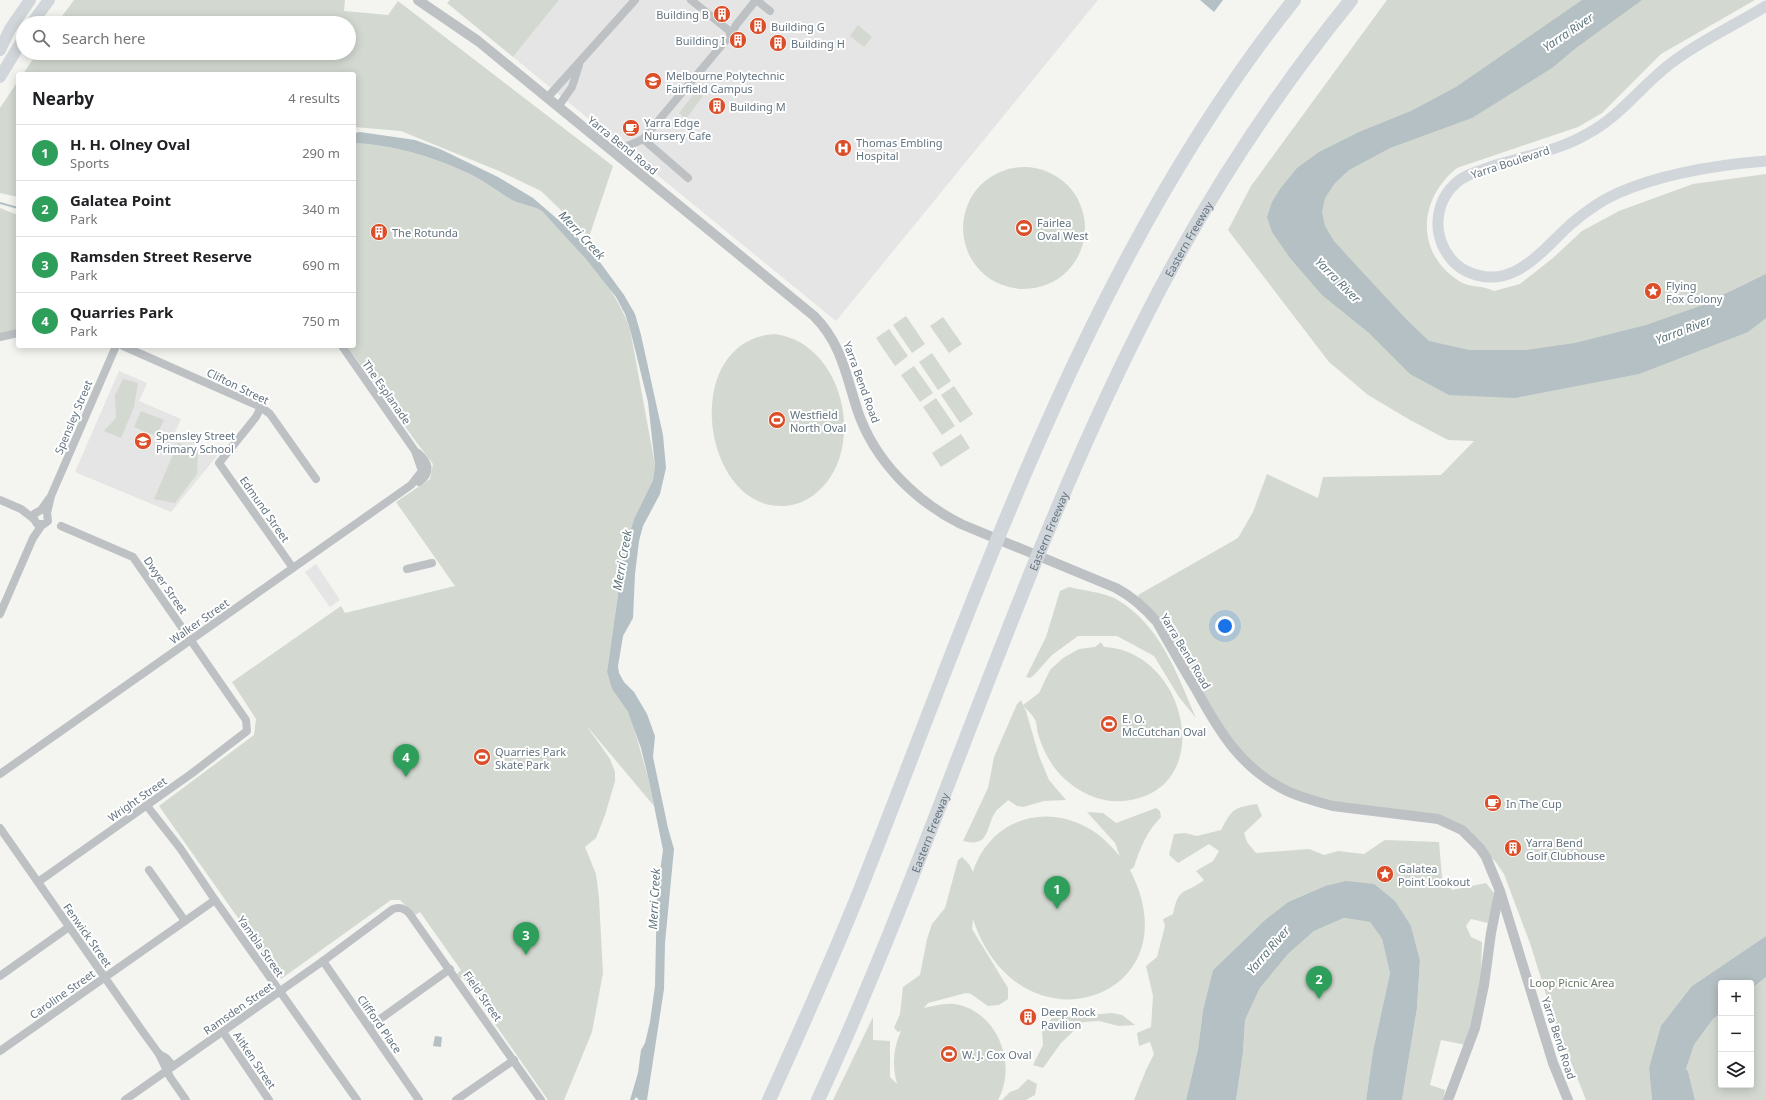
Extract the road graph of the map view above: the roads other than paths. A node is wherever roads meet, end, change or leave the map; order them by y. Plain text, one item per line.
1 (30, 0) edge
2 (49, 0) edge
3 (418, 0) edge
4 (635, 0) edge
5 (691, 0) edge
6 (756, 0) edge
7 (759, 0) edge
8 (1294, 0) edge
9 (1351, 0) edge
10 (1766, 6) edge
11 (770, 11) dead end
12 (19, 16) edge
13 (37, 16) edge
14 (16, 20) edge
15 (732, 33) junction
16 (0, 50) edge
17 (16, 50) edge
18 (580, 62) junction
19 (0, 77) edge
20 (547, 98) junction
21 (558, 107) junction
22 (643, 139) junction
23 (616, 154) junction
24 (1766, 161) edge
25 (688, 178) dead end
26 (16, 333) edge
27 (0, 337) edge
28 (115, 348) edge
29 (128, 348) edge
30 (343, 348) edge
31 (261, 407) junction
32 (425, 470) joint
33 (316, 479) dead end
34 (0, 500) edge
35 (39, 517) junction
36 (61, 526) dead end
37 (432, 563) dead end
38 (293, 568) junction
39 (408, 569) dead end
40 (0, 614) edge
41 (191, 640) junction
42 (247, 731) joint
43 (0, 774) edge
44 (147, 806) junction
45 (0, 828) edge
46 (149, 870) dead end
47 (38, 882) junction
48 (1500, 891) junction
49 (215, 900) junction
50 (403, 908) joint
51 (186, 921) junction
52 (69, 927) junction
53 (323, 961) junction
54 (450, 969) junction
55 (0, 976) edge
56 (105, 978) junction
57 (279, 992) junction
58 (369, 1027) junction
59 (223, 1032) junction
60 (0, 1051) edge
61 (514, 1060) junction
62 (170, 1068) junction
63 (125, 1100) edge
64 (186, 1100) edge
65 (269, 1100) edge
66 (357, 1100) edge
67 (419, 1100) edge
68 (456, 1100) edge
69 (541, 1100) edge
70 (769, 1100) edge
71 (818, 1100) edge
72 (1448, 1100) edge
73 (1568, 1100) edge

1 - 12 main road
2 - 13 main road
3 - 20 street, Yarra Bend Road
4 - 18 street
5 - 15 street
6 - 15 street
7 - 11 street
8 - 70 highway
9 - 71 highway, Eastern Freeway
10 - 24 main road, Yarra Boulevard
14 - 16 main road
15 - 22 street
17 - 19 main road
18 - 20 street
18 - 21 street
20 - 21 street, Yarra Bend Road
21 - 23 street, Yarra Bend Road
22 - 23 street
22 - 25 street
23 - 48 street, Yarra Bend Road
26 - 27 street
28 - 35 street, Spensley Street
29 - 31 street, Clifton Street
30 - 32 street, The Esplanade
31 - 33 street, Clifton Street
31 - 38 street, Edmund Street
32 - 38 street, Walker Street
34 - 35 street
35 - 40 street, Spensley Street
36 - 41 street, Dwyer Street
37 - 39 street
38 - 41 street, Walker Street
41 - 42 street, Dwyer Street
41 - 43 street, Walker Street
42 - 44 street, Wright Street
44 - 47 street, Wright Street
44 - 49 street, Yambla Street
45 - 47 street, Fenwick Street
46 - 51 street
47 - 52 street, Fenwick Street
48 - 72 street
48 - 73 street, Yarra Bend Road
49 - 51 street, Caroline Street
49 - 57 street, Yambla Street
50 - 53 street, Ramsden Street
50 - 54 street, Field Street
51 - 56 street, Caroline Street
52 - 55 street
52 - 56 street, Fenwick Street
53 - 57 street, Ramsden Street
53 - 58 street, Clifford Place
54 - 58 street
54 - 61 street, Field Street
56 - 60 street, Caroline Street
56 - 62 street, Fenwick Street
57 - 59 street, Ramsden Street
57 - 66 street, Yambla Street
58 - 67 street, Clifford Place
59 - 62 street, Ramsden Street
59 - 65 street, Aitken Street
61 - 68 street
61 - 69 street, Field Street
62 - 63 street, Ramsden Street
62 - 64 street, Fenwick Street

